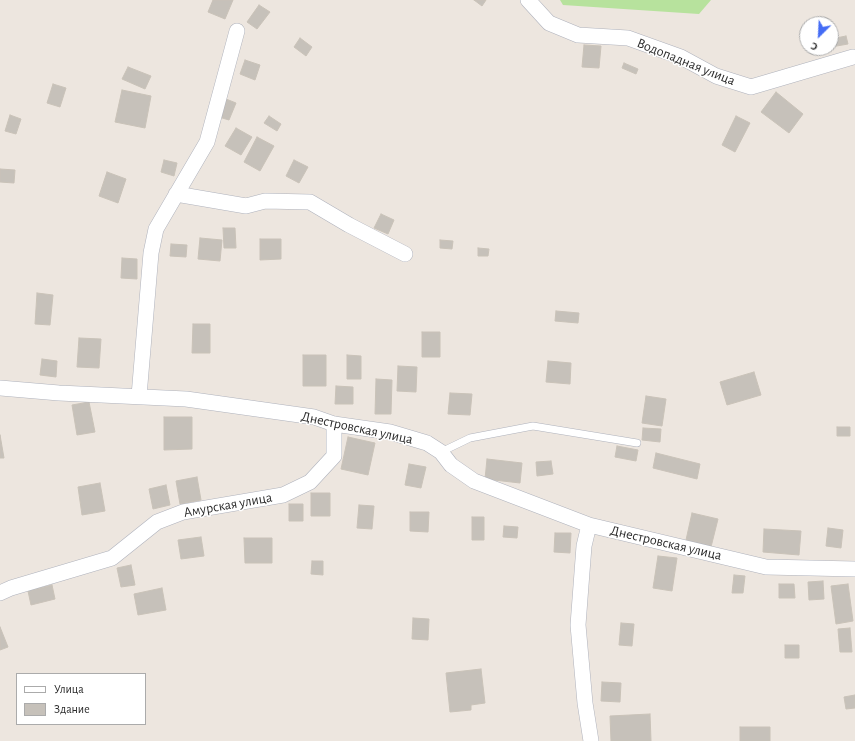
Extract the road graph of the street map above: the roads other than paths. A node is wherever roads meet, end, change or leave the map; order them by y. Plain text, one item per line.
1 (528, 0) edge
2 (237, 31) dead end
3 (853, 57) dead end
4 (176, 194) junction
5 (405, 254) dead end
6 (0, 388) edge
7 (139, 396) junction
8 (334, 424) junction
9 (637, 443) dead end
10 (441, 452) junction
11 (589, 525) junction
12 (855, 569) edge
13 (0, 593) edge
14 (591, 741) edge

1 - 3 street, Водопадная улица
2 - 4 street
4 - 5 street
4 - 7 street
6 - 7 street, Днестровская улица
7 - 8 street, Днестровская улица
8 - 10 street, Днестровская улица
8 - 13 street, Амурская улица
9 - 10 lane
10 - 11 street, Днестровская улица
11 - 12 street, Днестровская улица
11 - 14 street

